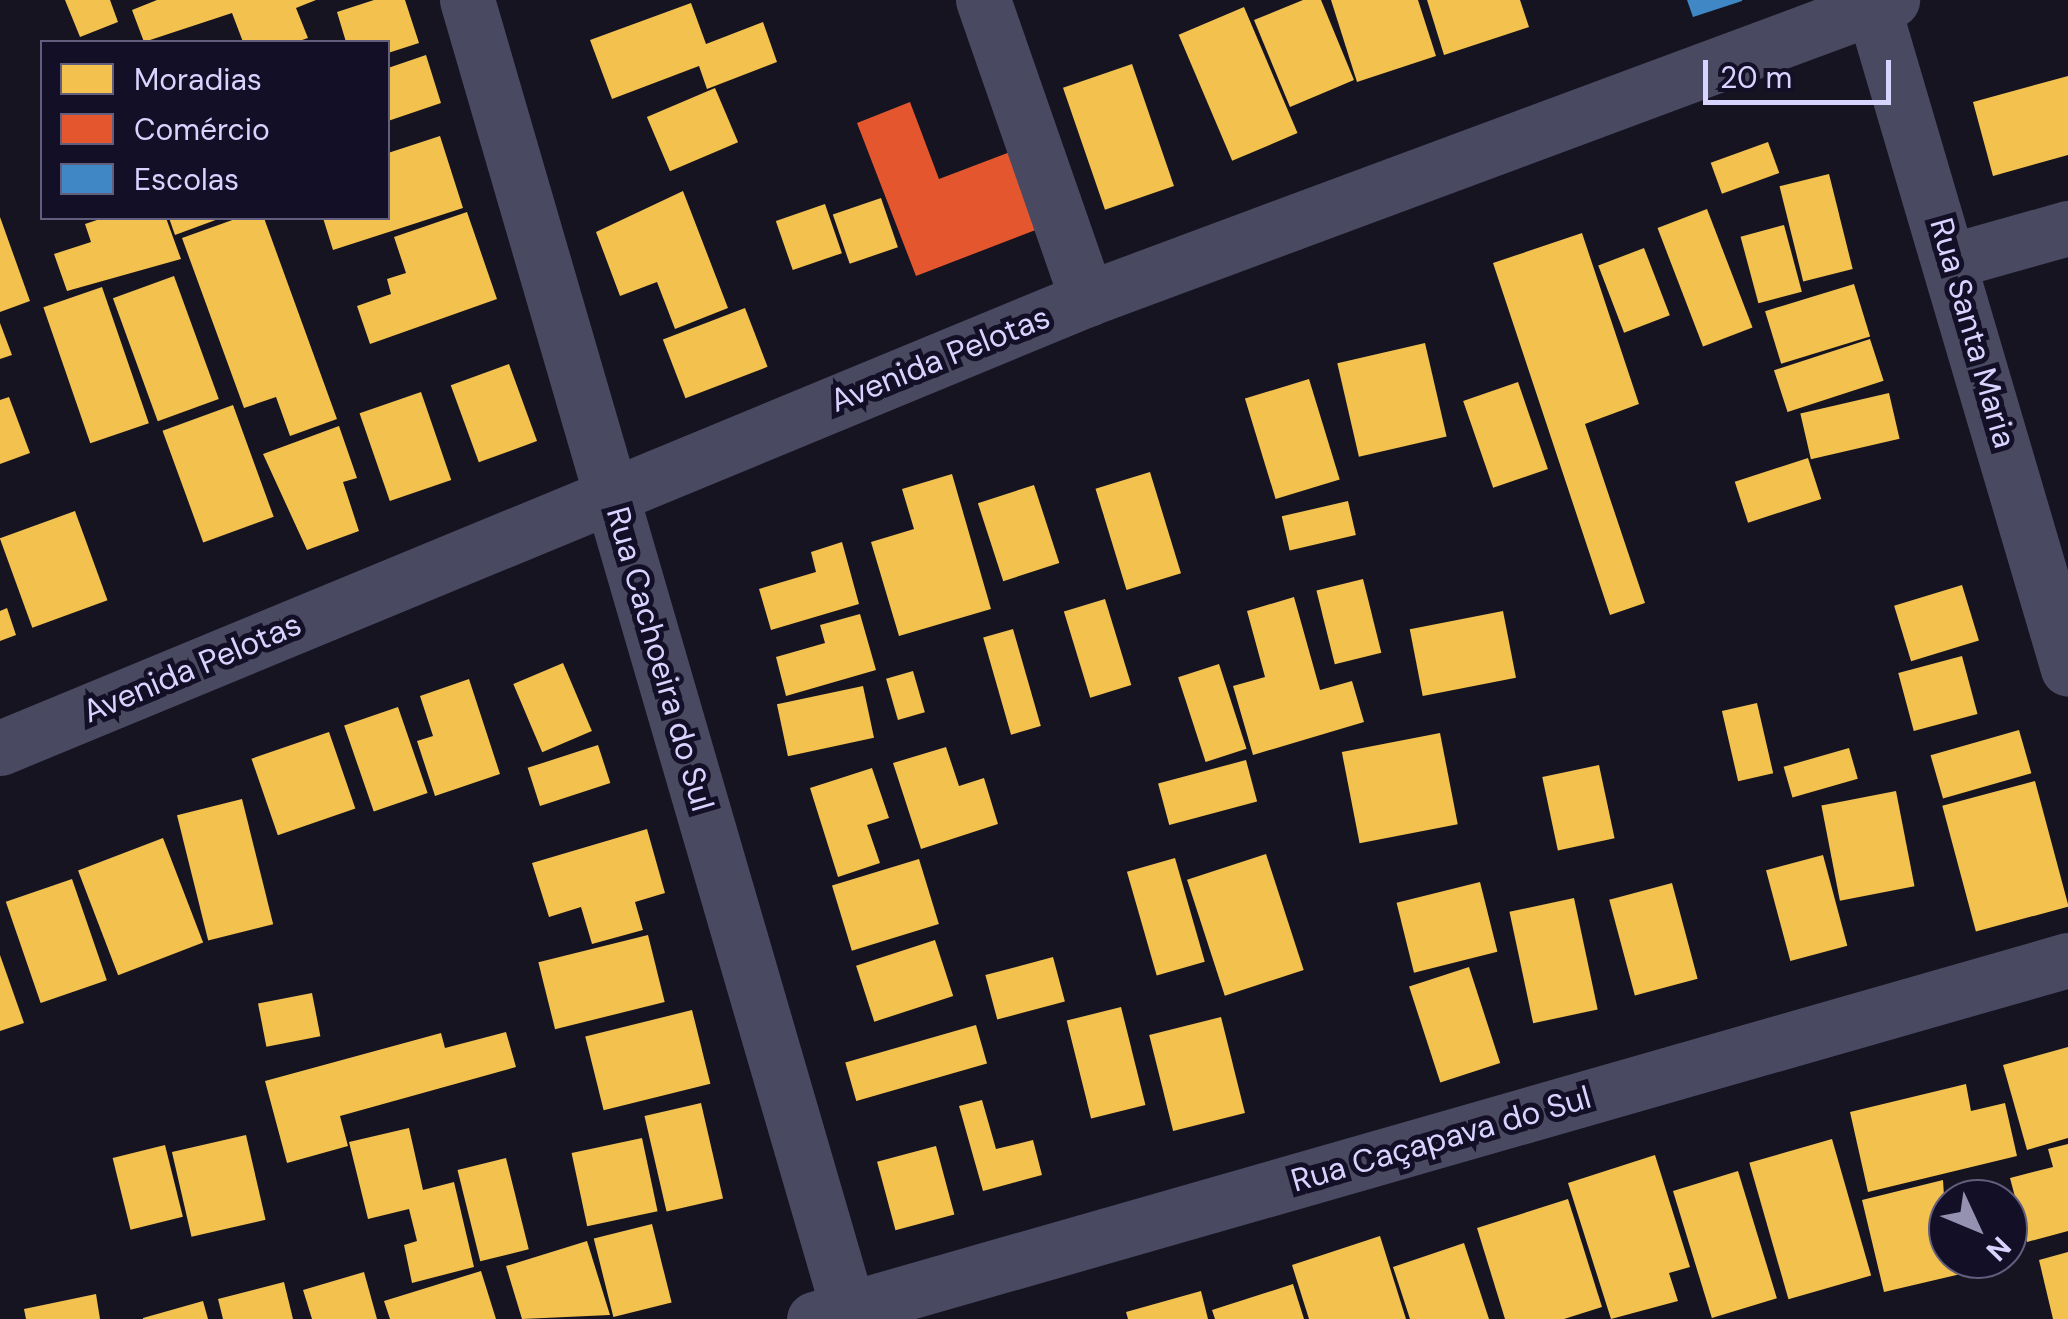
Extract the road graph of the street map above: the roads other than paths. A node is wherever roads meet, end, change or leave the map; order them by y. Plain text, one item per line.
1 (467, 0) edge
2 (982, 0) edge
3 (1879, 2) edge
4 (2068, 228) edge
5 (1954, 260) junction
6 (1087, 299) junction
7 (612, 493) junction
8 (2068, 669) edge
9 (0, 748) edge
10 (2068, 960) edge
11 (838, 1315) edge

1 - 7 street, Rua Cachoeira do Sul
2 - 6 street
3 - 5 street, Rua Santa Maria
3 - 6 street, Avenida Pelotas
4 - 5 street
5 - 8 street, Rua Santa Maria
6 - 7 street, Avenida Pelotas
7 - 9 street, Avenida Pelotas
7 - 11 street, Rua Cachoeira do Sul
10 - 11 street, Rua Caçapava do Sul

